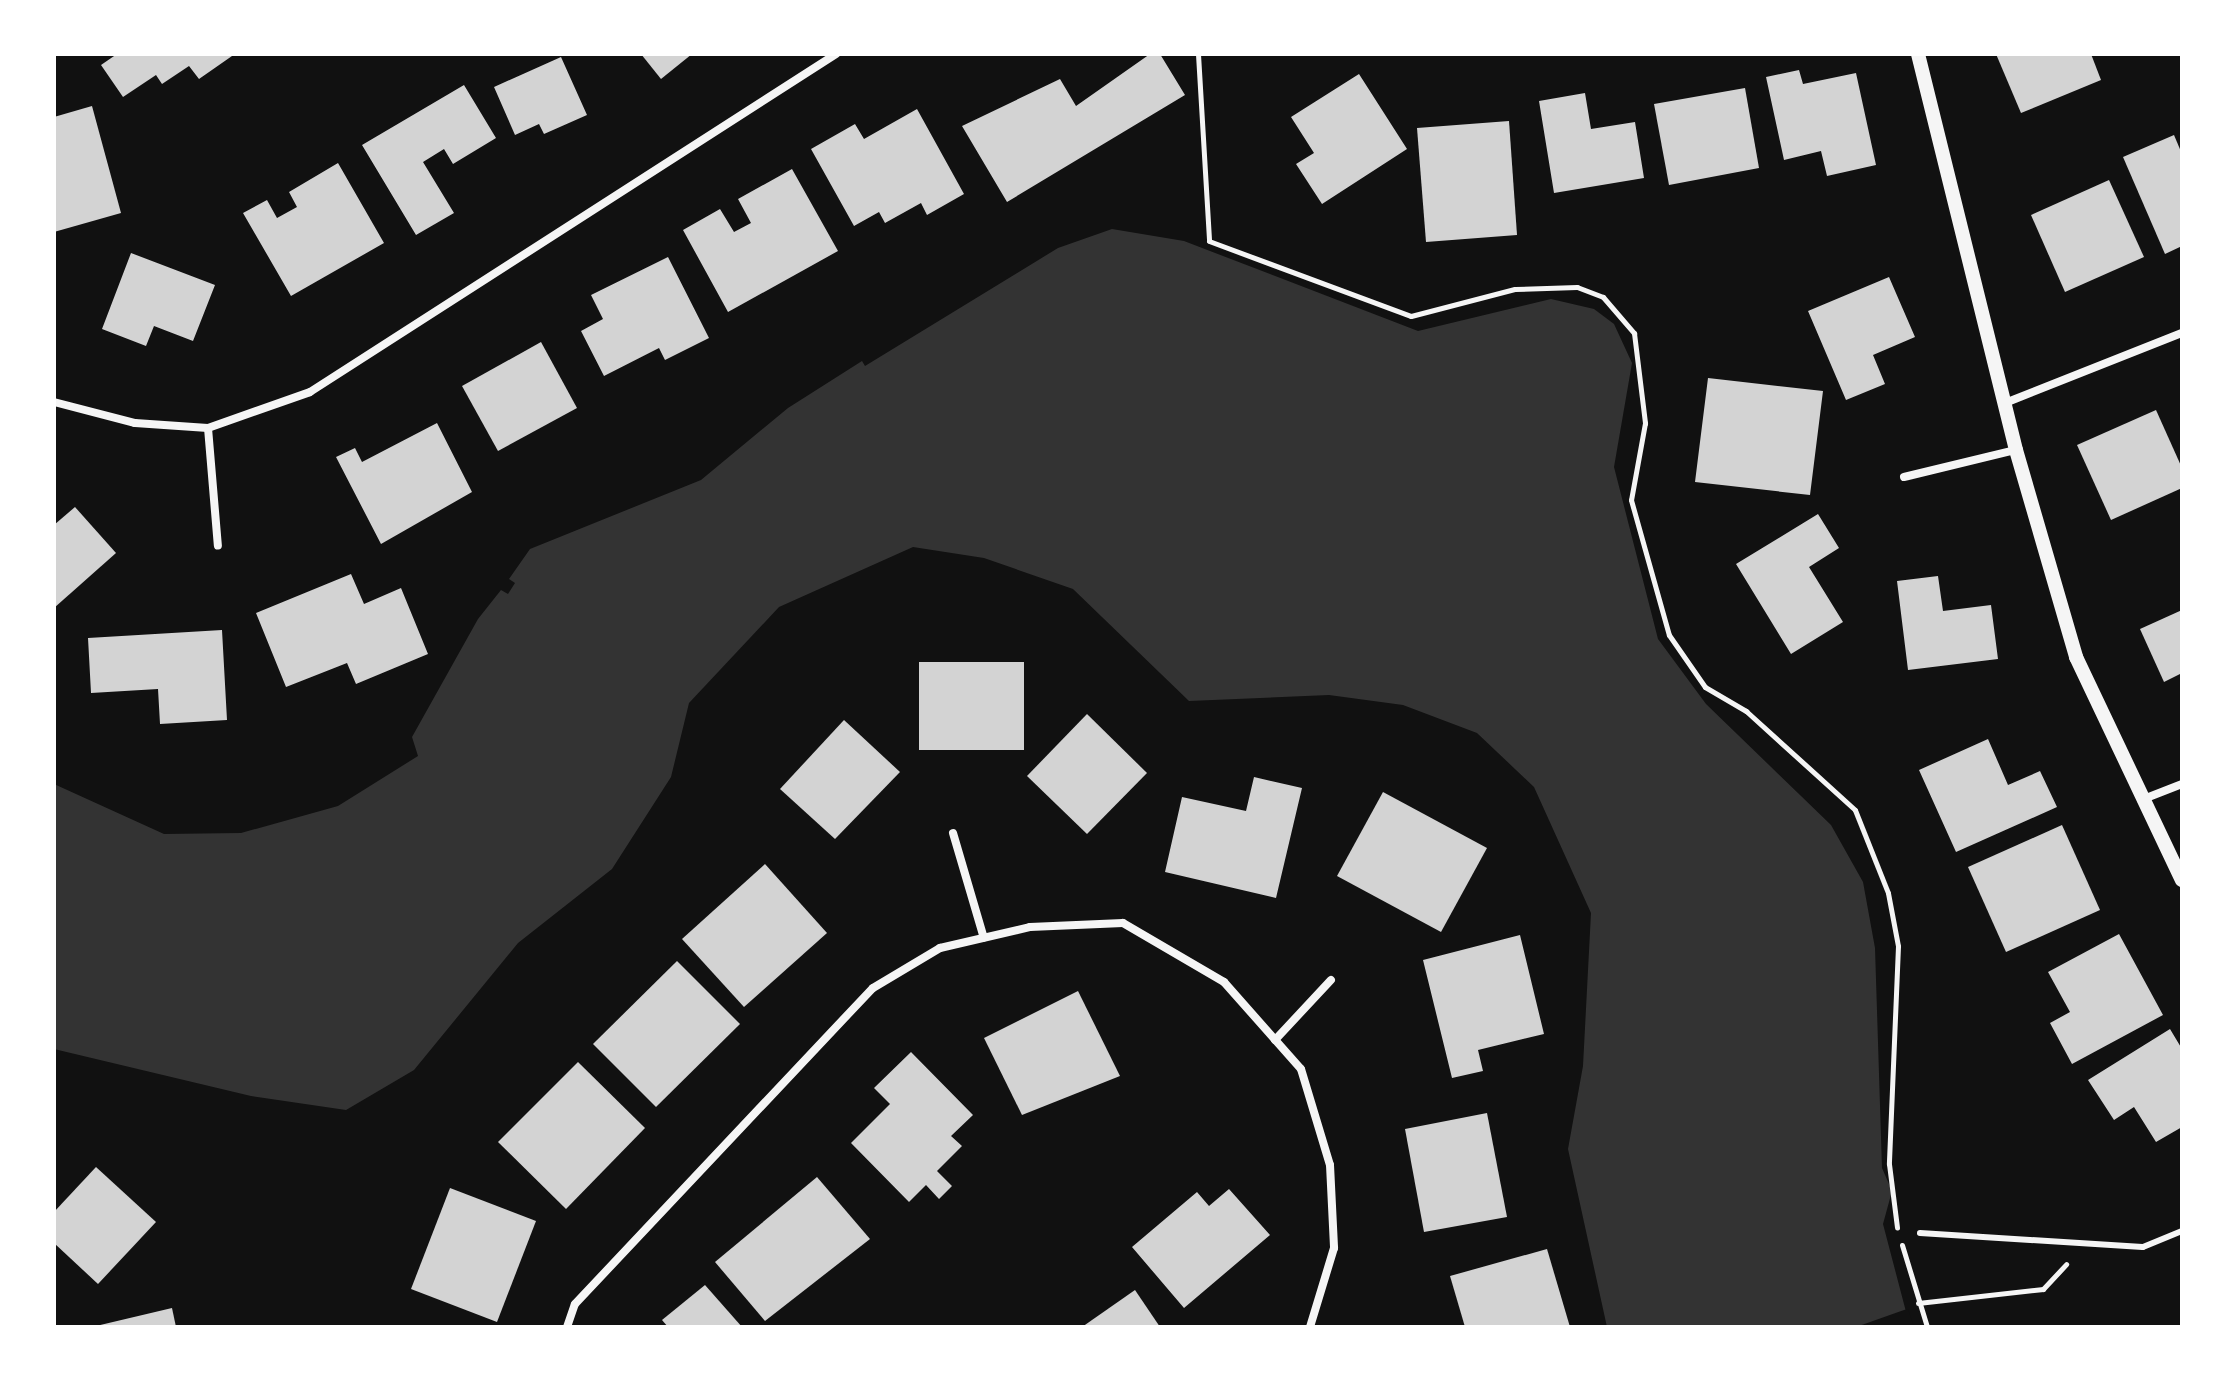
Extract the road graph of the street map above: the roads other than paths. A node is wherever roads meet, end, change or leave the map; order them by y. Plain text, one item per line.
1 (836, 54) edge
2 (1918, 54) edge
3 (2182, 333) edge
4 (54, 402) edge
5 (2005, 403) junction
6 (208, 428) junction
7 (2016, 450) junction
8 (1904, 477) dead end
9 (218, 546) dead end
10 (2182, 784) edge
11 (2140, 800) junction
12 (953, 833) dead end
13 (2182, 880) edge
14 (984, 938) junction
15 (1331, 980) dead end
16 (1275, 1040) junction
17 (2182, 1231) edge
18 (1920, 1233) dead end
19 (567, 1327) edge
20 (1310, 1327) edge

1 - 6 street
2 - 5 street
3 - 5 street
4 - 6 street
5 - 7 street
6 - 9 street
7 - 8 street
7 - 11 street
10 - 11 street
11 - 13 street
12 - 14 street
14 - 16 street
14 - 19 street
15 - 16 street
16 - 20 street
17 - 18 lane

